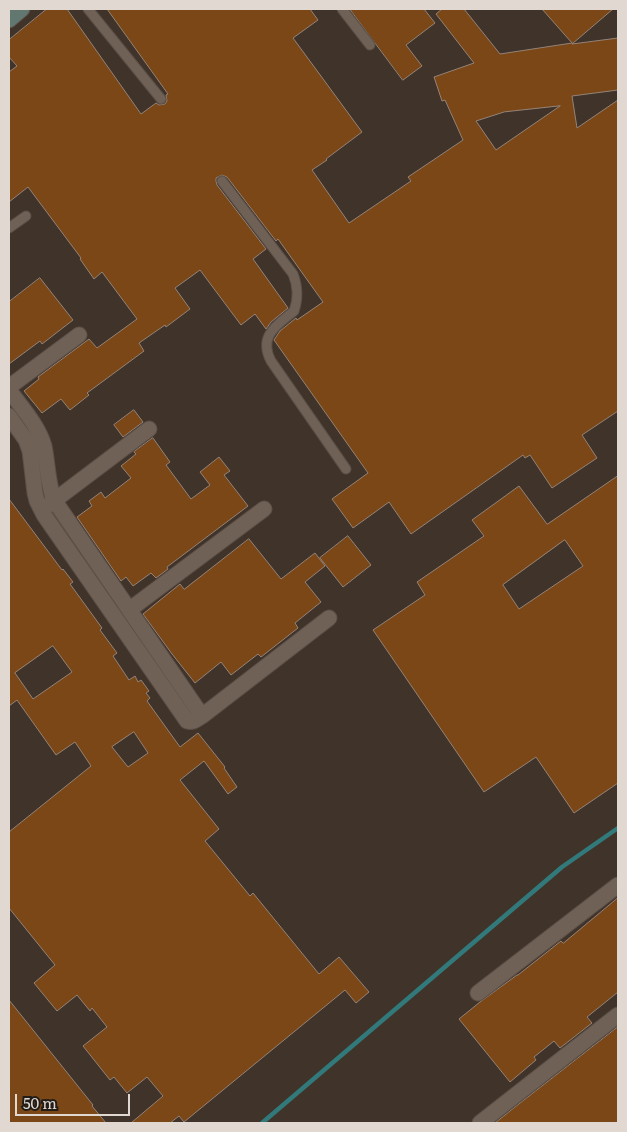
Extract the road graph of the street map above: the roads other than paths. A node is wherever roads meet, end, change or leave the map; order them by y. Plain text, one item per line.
1 (22, 9) edge
2 (88, 9) edge
3 (342, 9) edge
4 (9, 20) edge
5 (370, 45) dead end
6 (160, 100) dead end
7 (222, 180) dead end
8 (26, 216) dead end
9 (9, 228) edge
10 (79, 335) dead end
11 (9, 388) edge
12 (9, 416) edge
13 (149, 429) dead end
14 (346, 469) dead end
15 (54, 500) junction
16 (264, 508) dead end
17 (41, 510) junction
18 (128, 610) junction
19 (329, 618) dead end
20 (202, 716) junction
21 (618, 885) edge
22 (478, 993) dead end
23 (618, 1016) edge
24 (480, 1123) edge

1 - 4 main road
2 - 6 lane
3 - 5 lane
7 - 14 lane
8 - 9 lane
10 - 11 street
11 - 15 street
12 - 17 street
13 - 15 street
15 - 17 street
15 - 18 street
16 - 18 street
17 - 20 street
18 - 20 street
19 - 20 street
21 - 22 street
23 - 24 street

